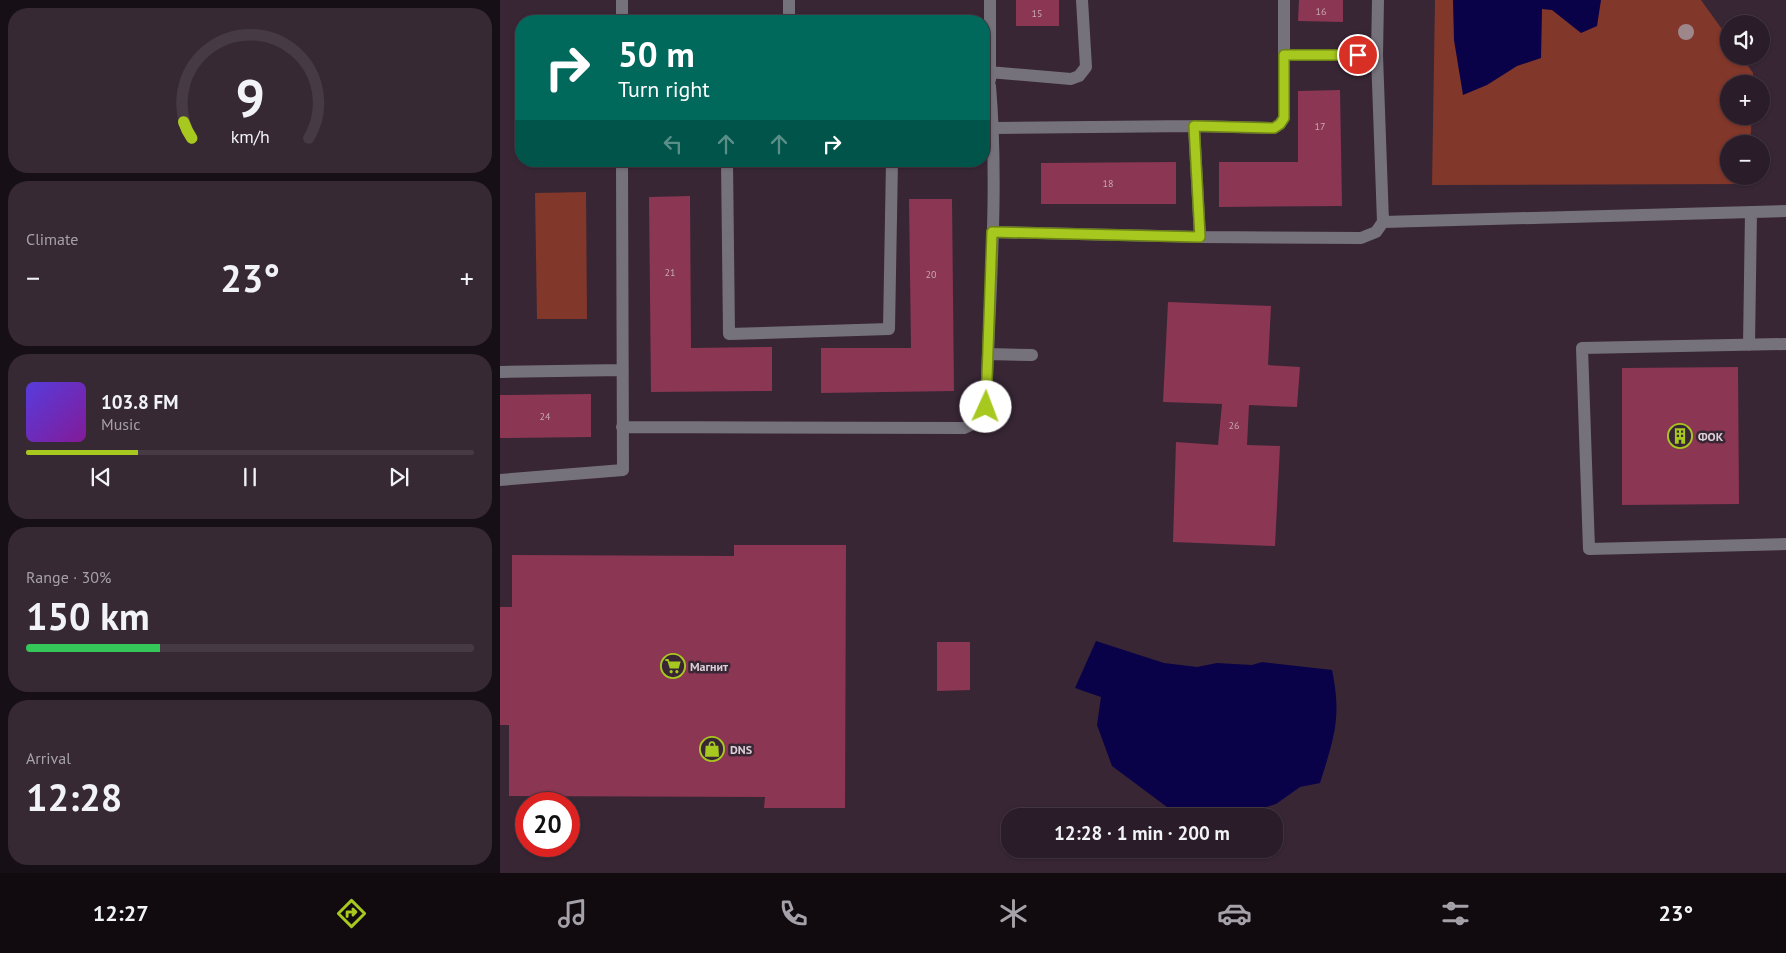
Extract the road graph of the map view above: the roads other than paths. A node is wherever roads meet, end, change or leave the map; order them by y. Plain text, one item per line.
1 (622, 0) edge
2 (789, 0) edge
3 (990, 0) edge
4 (1082, 0) edge
5 (1284, 0) edge
6 (1378, 0) edge
7 (622, 15) edge
8 (790, 15) edge
9 (990, 15) edge
10 (1284, 55) junction
11 (1377, 55) junction
12 (990, 72) edge
13 (990, 104) edge
14 (1194, 126) junction
15 (994, 128) junction
16 (622, 167) edge
17 (727, 167) edge
18 (892, 167) edge
19 (1786, 211) edge
20 (1751, 212) junction
21 (1383, 222) junction
22 (992, 232) junction
23 (1200, 237) junction
24 (1786, 344) edge
25 (1749, 345) junction
26 (988, 354) junction
27 (1032, 355) dead end
28 (622, 370) junction
29 (500, 372) edge
30 (622, 427) junction
31 (500, 480) edge
32 (1786, 544) edge

1 - 7 lane
2 - 8 lane
3 - 9 lane
4 - 12 lane
5 - 10 lane
6 - 11 lane
10 - 11 lane
10 - 14 lane
11 - 21 lane
13 - 15 lane
14 - 15 lane
14 - 23 lane
15 - 22 lane
16 - 28 lane
17 - 18 lane
19 - 20 lane
20 - 21 lane
20 - 25 lane
21 - 23 lane
22 - 23 lane
22 - 26 lane
24 - 25 lane
25 - 32 lane
26 - 27 lane
26 - 30 lane
28 - 29 lane
28 - 30 lane
30 - 31 lane

